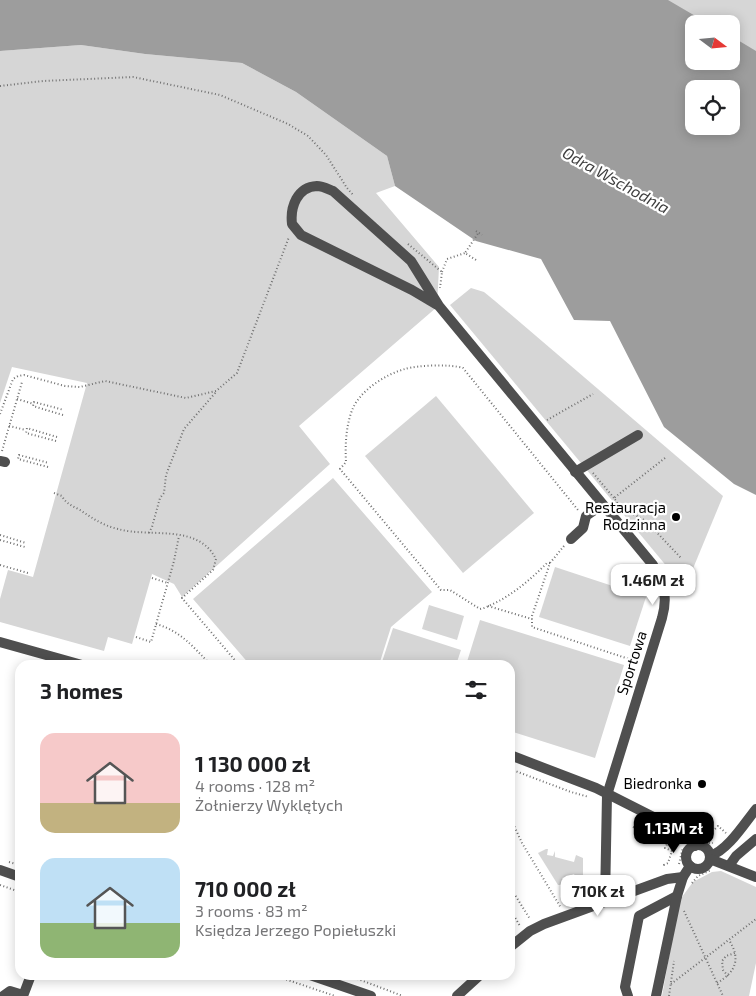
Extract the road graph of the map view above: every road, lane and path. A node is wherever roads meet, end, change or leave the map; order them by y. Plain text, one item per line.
1 (0, 86) edge
2 (347, 188) dead end
3 (293, 228) junction
4 (482, 235) dead end
5 (465, 253) junction
6 (476, 260) dead end
7 (442, 272) dead end
8 (439, 306) junction
9 (22, 382) dead end
10 (216, 391) junction
11 (593, 394) dead end
12 (17, 399) junction
13 (34, 404) junction
14 (64, 410) dead end
15 (0, 414) edge
16 (63, 415) dead end
17 (546, 421) dead end
18 (9, 426) junction
19 (26, 430) junction
20 (638, 435) dead end
21 (57, 437) dead end
22 (56, 441) dead end
23 (2, 458) edge
24 (665, 458) dead end
25 (49, 463) dead end
26 (586, 465) junction
27 (48, 467) dead end
28 (575, 472) junction
29 (54, 493) dead end
30 (614, 498) junction
31 (602, 505) junction
32 (585, 518) junction
33 (149, 533) junction
34 (0, 535) edge
35 (179, 535) junction
36 (571, 539) joint
37 (0, 540) edge
38 (26, 543) dead end
39 (25, 547) dead end
40 (682, 558) dead end
41 (550, 563) junction
42 (0, 565) edge
43 (28, 573) dead end
44 (152, 578) dead end
45 (168, 583) junction
46 (488, 606) junction
47 (532, 619) junction
48 (156, 624) junction
49 (136, 637) dead end
50 (0, 642) edge
51 (64, 660) edge
52 (206, 660) edge
53 (235, 660) edge
54 (640, 662) dead end
55 (515, 757) edge
56 (515, 771) edge
57 (607, 795) junction
58 (591, 797) dead end
59 (756, 809) edge
60 (515, 827) edge
61 (633, 828) dead end
62 (715, 829) dead end
63 (698, 834) dead end
64 (728, 834) dead end
65 (756, 839) edge
66 (713, 843) dead end
67 (695, 846) junction
68 (710, 857) junction
69 (664, 866) dead end
70 (690, 866) junction
71 (729, 866) junction
72 (0, 870) edge
73 (713, 870) dead end
74 (15, 875) edge
75 (756, 877) edge
76 (687, 880) junction
77 (0, 885) edge
78 (15, 890) edge
79 (515, 895) edge
80 (677, 896) junction
81 (605, 901) junction
82 (560, 910) dead end
83 (515, 918) edge
84 (681, 918) dead end
85 (756, 919) edge
86 (530, 920) dead end
87 (520, 926) dead end
88 (728, 940) junction
89 (515, 943) edge
90 (735, 953) junction
91 (675, 956) dead end
92 (706, 958) junction
93 (728, 976) junction
94 (29, 980) edge
95 (288, 980) edge
96 (325, 980) edge
97 (361, 980) edge
98 (475, 980) edge
99 (717, 983) junction
100 (671, 984) junction
101 (3, 996) edge
102 (23, 996) edge
103 (335, 996) edge
104 (371, 996) edge
105 (403, 996) edge
106 (457, 996) edge
107 (628, 996) edge
108 (656, 996) edge
109 (669, 996) edge
110 (723, 996) edge

1 - 2 path
3 - 8 street
3 - 8 street
3 - 10 path
4 - 5 path
5 - 6 path
5 - 7 path
8 - 28 street, Sportowa
9 - 12 path
10 - 15 path
10 - 33 path
11 - 17 path
12 - 13 path
12 - 18 path
13 - 14 path
13 - 16 path
18 - 19 path
18 - 23 path
19 - 21 path
19 - 22 path
20 - 26 street
24 - 30 path
25 - 27 path
26 - 28 street
26 - 30 path
28 - 31 street, Sportowa
29 - 33 path
30 - 40 path
31 - 32 street
31 - 57 street, Sportowa
32 - 36 street
32 - 46 path
33 - 35 path
34 - 38 path
35 - 45 path
35 - 53 path
36 - 41 path
37 - 39 path
41 - 46 path
41 - 47 path
42 - 43 path
44 - 45 path
45 - 48 path
46 - 47 path
47 - 54 path
48 - 49 path
48 - 52 path
50 - 51 street
55 - 57 street
56 - 58 path
57 - 67 street
57 - 81 street, Sportowa
59 - 68 street
60 - 82 path
61 - 69 path
62 - 64 path
63 - 66 path
65 - 71 street
67 - 68 street
67 - 70 street
68 - 70 street
68 - 71 street
70 - 76 street
71 - 75 street
72 - 74 street
73 - 76 path
76 - 80 street
76 - 81 street
77 - 78 path
79 - 86 path
80 - 107 street
80 - 108 street
81 - 89 street
83 - 87 path
84 - 92 path
85 - 88 path
88 - 90 path
88 - 92 path
90 - 93 path
90 - 93 path
91 - 100 path
92 - 99 path
92 - 100 path
93 - 99 path
94 - 102 street
95 - 103 path
96 - 104 street
97 - 105 path
98 - 106 street
99 - 110 path
100 - 109 path
101 - 102 street

